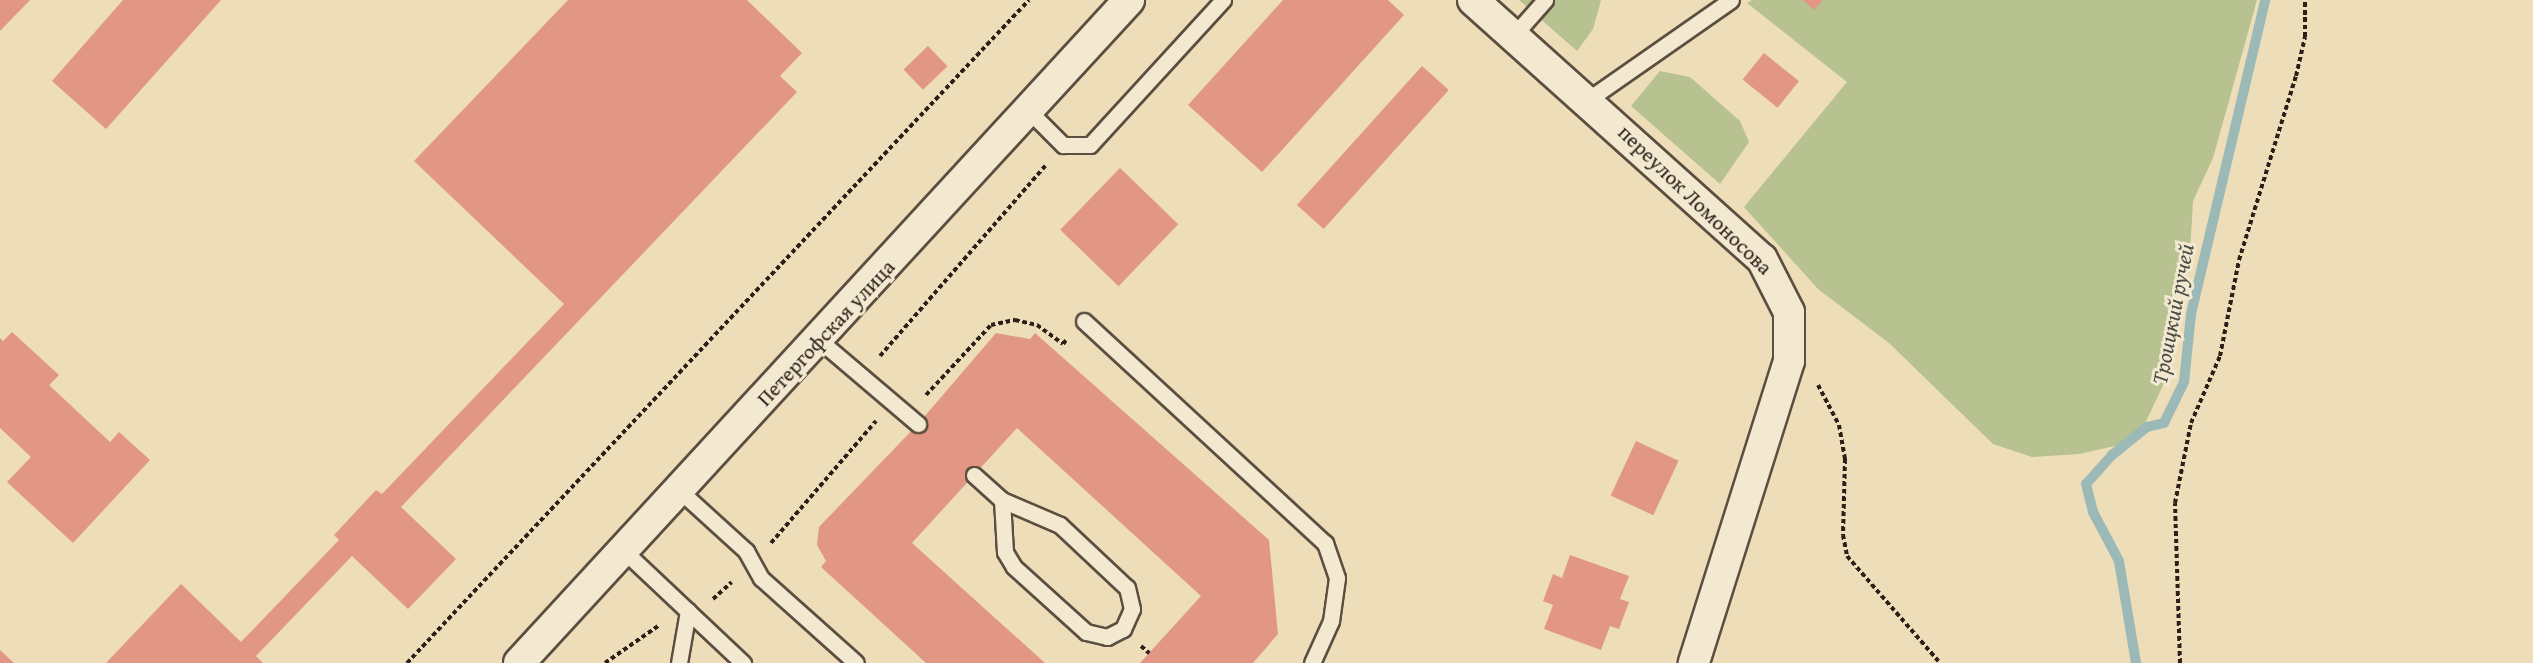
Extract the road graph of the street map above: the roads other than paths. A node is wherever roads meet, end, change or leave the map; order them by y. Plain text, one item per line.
1 (1130, 0) edge
2 (1223, 0) edge
3 (1473, 0) edge
4 (1545, 0) edge
5 (1731, 0) edge
6 (1514, 35) junction
7 (1589, 99) junction
8 (1030, 112) junction
9 (1084, 321) road end
10 (819, 340) junction
11 (913, 420) road end
12 (974, 475) dead end
13 (679, 490) junction
14 (1002, 500) junction
15 (623, 550) junction
16 (688, 611) junction
17 (519, 663) edge
18 (680, 663) edge
19 (743, 663) edge
20 (856, 663) edge
21 (1312, 663) edge
22 (1694, 663) edge

1 - 8 street, Петергофская улица
2 - 8 lane
3 - 6 street, переулок Ломоносова
4 - 6 lane
5 - 7 lane
6 - 7 street, переулок Ломоносова
7 - 22 street, переулок Ломоносова
8 - 10 street, Петергофская улица
9 - 21 lane
10 - 11 lane
10 - 13 street, Петергофская улица
12 - 14 lane
13 - 15 street, Петергофская улица
13 - 20 lane
14 - 14 lane
15 - 16 lane
15 - 17 street, Петергофская улица
16 - 18 lane
16 - 19 lane

